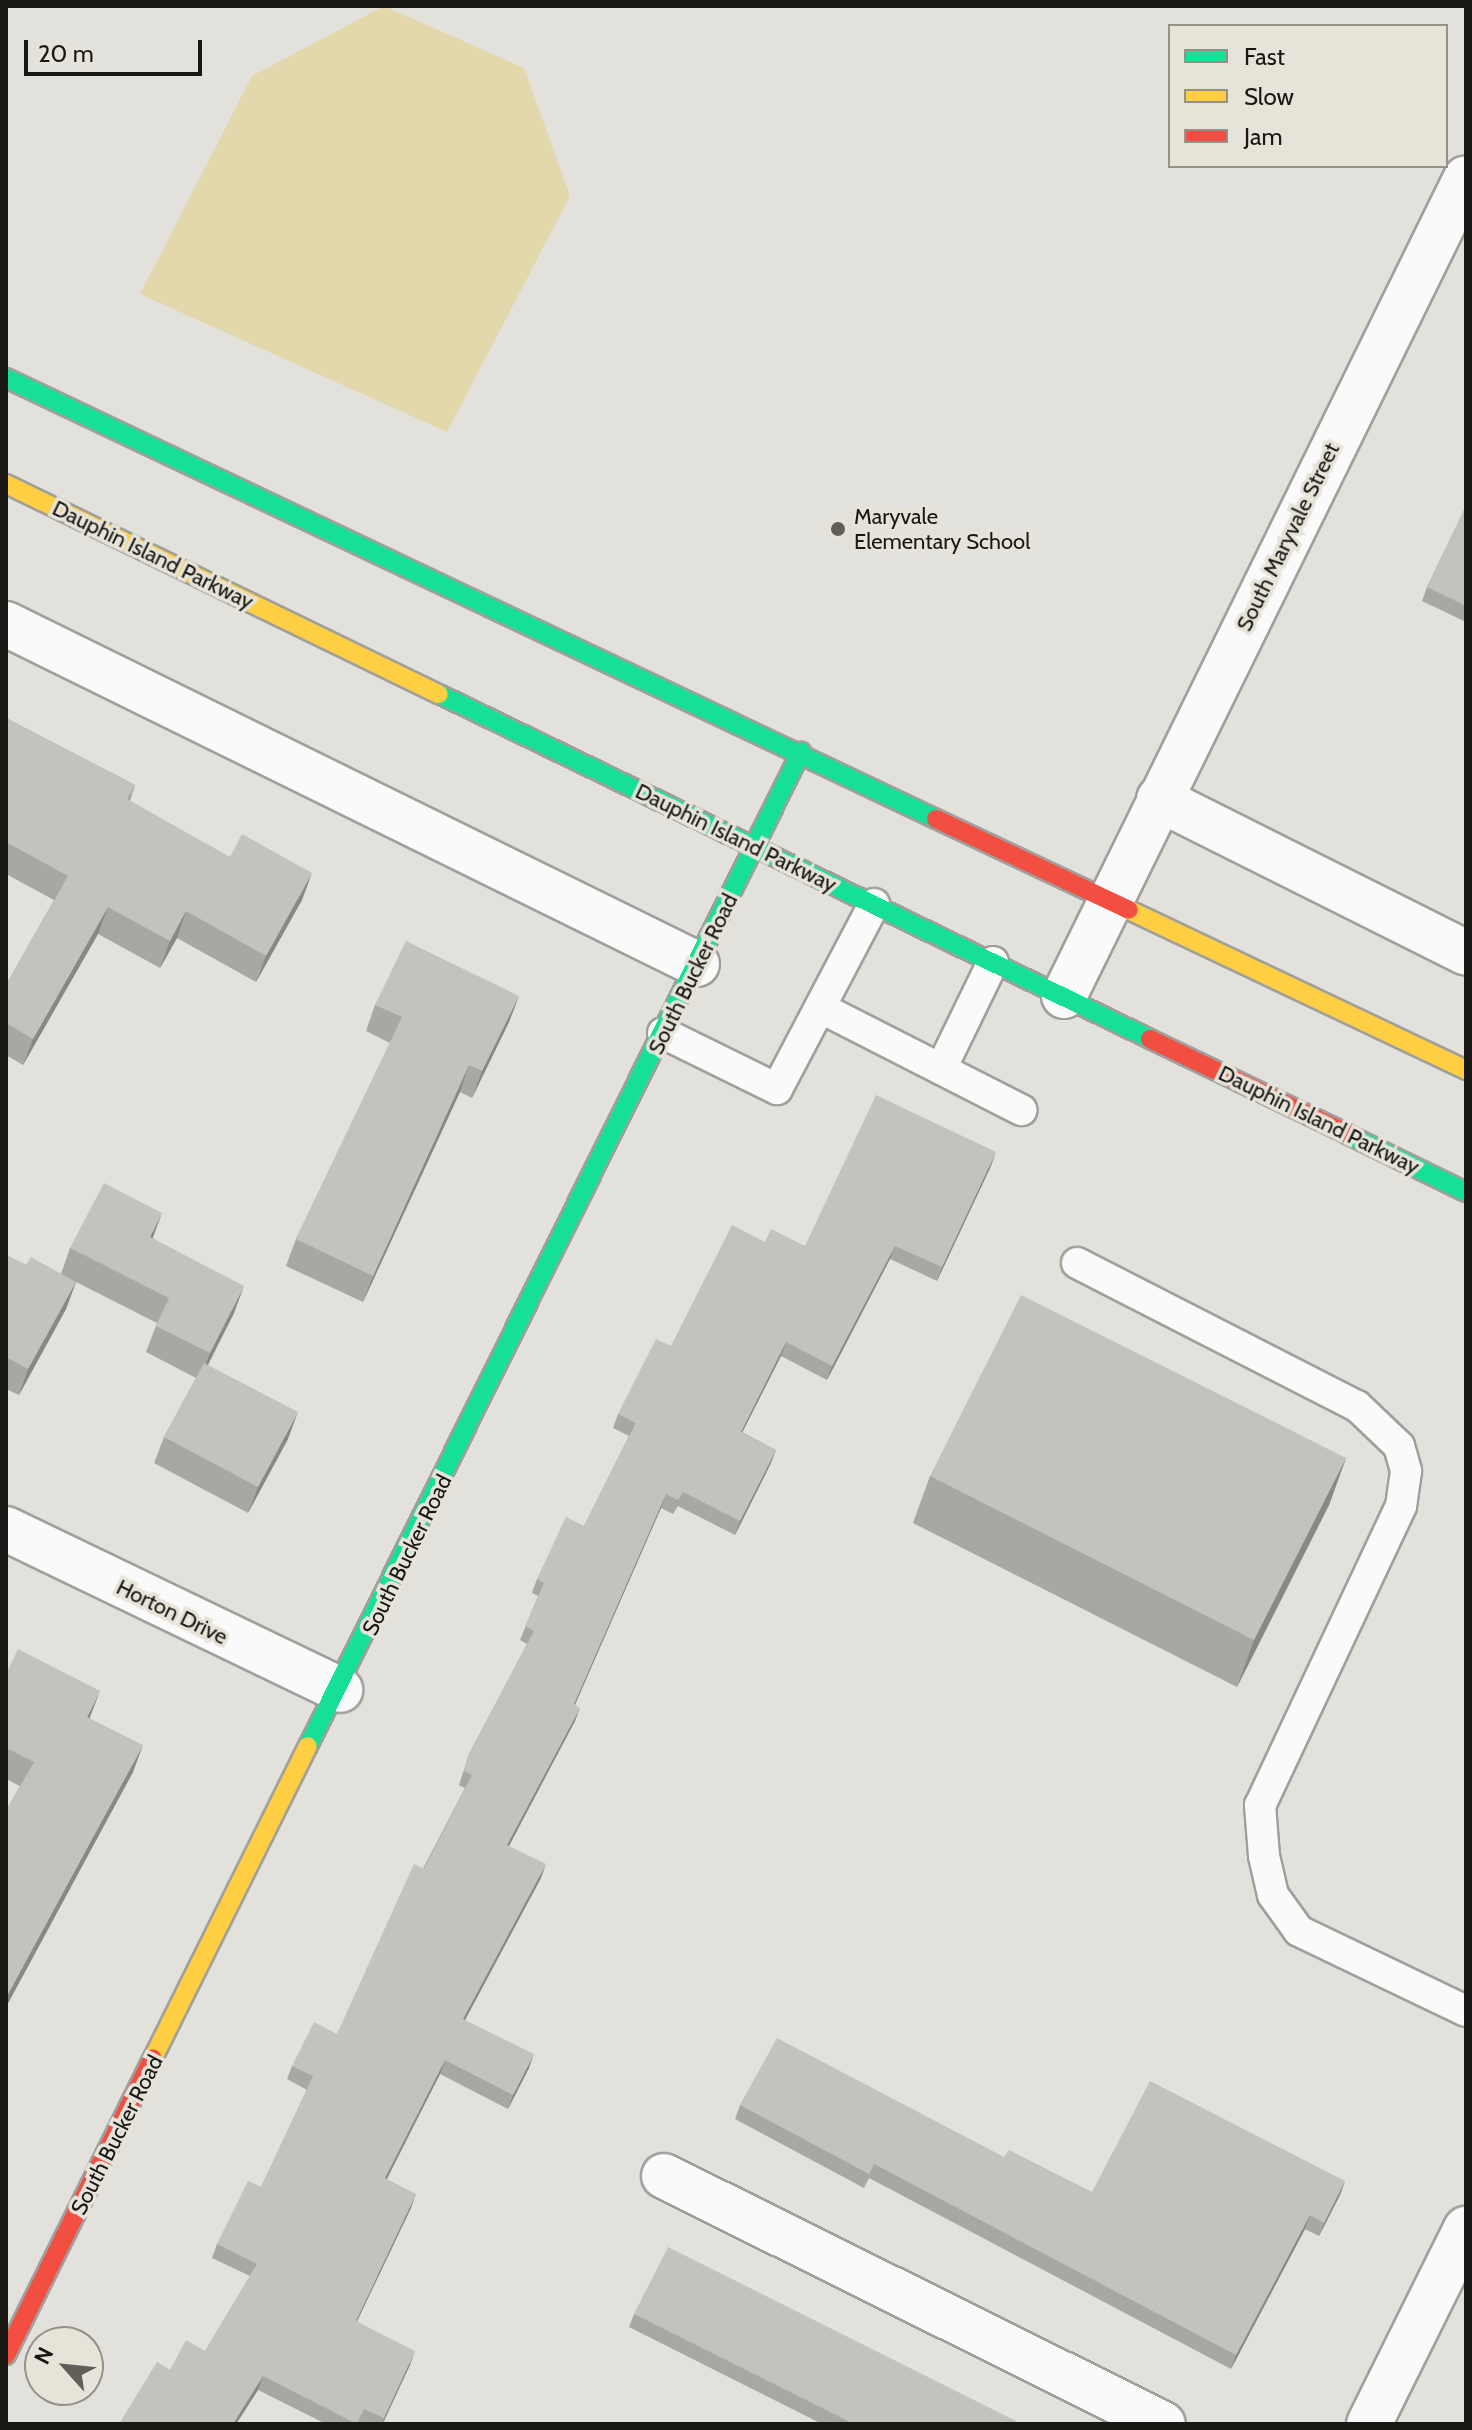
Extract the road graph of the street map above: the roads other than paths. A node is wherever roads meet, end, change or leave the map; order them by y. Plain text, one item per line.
1 (1466, 178) edge
2 (6, 378) edge
3 (6, 484) edge
4 (6, 624) edge
5 (801, 752) junction
6 (1159, 799) junction
7 (756, 847) junction
8 (1111, 897) junction
9 (874, 904) junction
10 (1466, 953) edge
11 (993, 962) junction
12 (697, 964) junction
13 (1064, 996) junction
14 (821, 1008) junction
15 (663, 1033) junction
16 (941, 1069) junction
17 (1466, 1070) edge
18 (1021, 1110) dead end
19 (1466, 1192) edge
20 (1077, 1263) dead end
21 (6, 1529) edge
22 (340, 1690) junction
23 (1466, 2011) edge
24 (664, 2176) dead end
25 (1466, 2229) edge
26 (6, 2355) edge
27 (1163, 2424) edge
28 (1369, 2424) edge

1 - 6 street, South Maryvale Street
2 - 5 main road
3 - 7 main road, Dauphin Island Parkway
4 - 12 street
5 - 7 main road, South Bucker Road
5 - 8 main road
6 - 8 street, South Maryvale Street
6 - 10 street
7 - 9 main road, Dauphin Island Parkway
7 - 12 main road, South Bucker Road
8 - 13 street, South Maryvale Street
8 - 17 main road
9 - 11 main road, Dauphin Island Parkway
9 - 14 lane
11 - 13 main road, Dauphin Island Parkway
11 - 16 lane
12 - 15 main road, South Bucker Road
13 - 19 main road, Dauphin Island Parkway
14 - 15 lane
14 - 16 lane
15 - 22 main road, South Bucker Road
16 - 18 lane
20 - 23 lane
21 - 22 street, Horton Drive
22 - 26 main road, South Bucker Road
24 - 27 street
25 - 28 street

